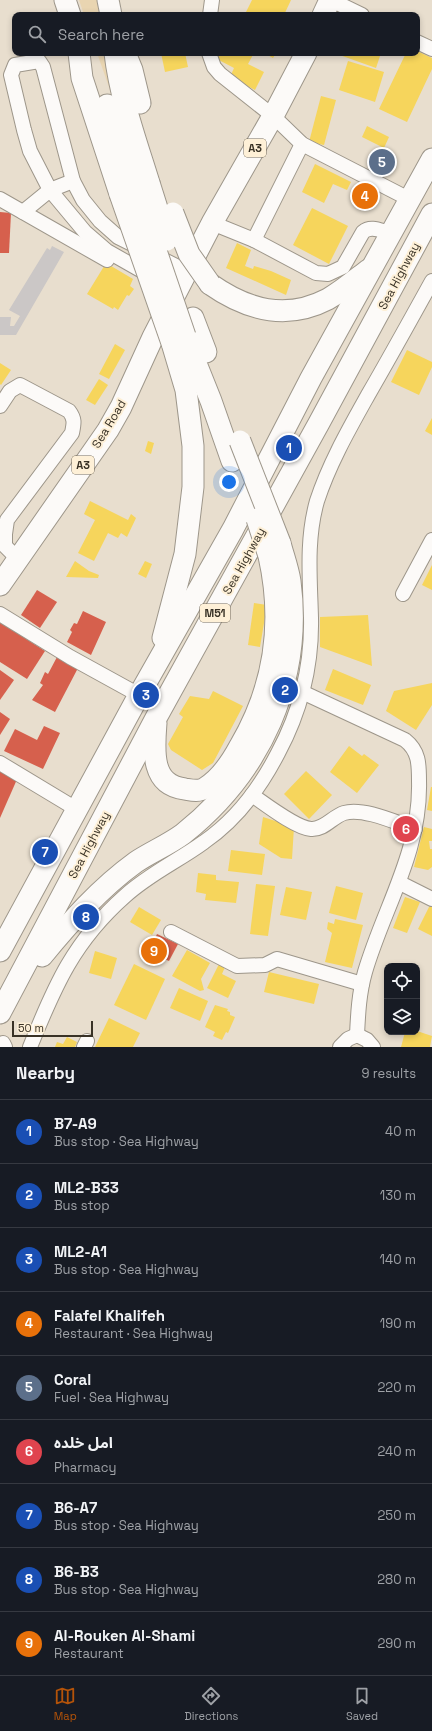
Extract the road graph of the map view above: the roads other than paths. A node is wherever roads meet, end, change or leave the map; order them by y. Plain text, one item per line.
1 (65, 0) edge
2 (108, 0) edge
3 (212, 0) edge
4 (330, 0) edge
5 (69, 12) edge
6 (110, 12) edge
7 (210, 12) edge
8 (324, 12) edge
9 (356, 12) edge
10 (420, 43) edge
11 (432, 49) edge
12 (78, 56) edge
13 (86, 56) edge
14 (115, 56) edge
15 (126, 56) edge
16 (210, 56) edge
17 (304, 56) edge
18 (273, 116) junction
19 (302, 144) junction
20 (432, 159) edge
21 (74, 181) junction
22 (142, 187) junction
23 (50, 190) junction
24 (0, 199) edge
25 (409, 199) junction
26 (23, 212) junction
27 (432, 214) edge
28 (212, 223) junction
29 (390, 233) junction
30 (254, 240) junction
31 (372, 268) junction
32 (188, 272) junction
33 (432, 281) edge
34 (176, 295) junction
35 (176, 333) junction
36 (0, 406) edge
37 (432, 540) edge
38 (275, 550) junction
39 (18, 560) junction
40 (0, 585) edge
41 (403, 594) dead end
42 (0, 614) edge
43 (156, 666) junction
44 (302, 692) junction
45 (139, 695) junction
46 (156, 718) junction
47 (0, 763) edge
48 (252, 795) junction
49 (78, 810) junction
50 (415, 829) junction
51 (400, 883) junction
52 (432, 899) edge
53 (171, 932) dead end
54 (0, 951) edge
55 (362, 984) junction
56 (11, 994) junction
57 (0, 1014) edge
58 (357, 1035) junction
59 (30, 1047) edge
60 (340, 1047) edge
61 (373, 1047) edge

1 - 5 highway
2 - 6 highway
3 - 7 street
4 - 8 highway
4 - 9 street
10 - 11 street
12 - 22 highway
13 - 22 highway
14 - 22 highway
15 - 22 highway
16 - 18 street
17 - 18 highway, A3
18 - 19 street
18 - 28 highway, A3
19 - 25 street
19 - 30 street
20 - 25 highway, Sea Highway / M51
21 - 23 street
21 - 23 street
21 - 32 street
22 - 31 highway, bridge
22 - 35 highway, bridge
22 - 35 highway, bridge
23 - 26 street
23 - 34 street
24 - 26 street
25 - 29 highway, Sea Highway / M51
26 - 34 street
27 - 46 highway, Sea Highway / M51
28 - 30 street
28 - 32 highway, A3
29 - 30 street
29 - 31 highway, Sea Highway / M51
31 - 43 highway, Sea Highway / M51
32 - 34 highway, A3
33 - 44 street
34 - 35 highway, A3
35 - 38 highway, bridge
35 - 38 highway, bridge
35 - 39 highway, Sea Road / A3
35 - 43 highway
36 - 39 street
37 - 41 street
38 - 46 highway
38 - 56 highway
39 - 40 highway, Sea Road / A3
42 - 45 street
43 - 45 highway, Sea Highway / M51
44 - 48 street
44 - 50 street
45 - 49 highway, Sea Highway / M51
46 - 56 highway, Sea Highway / M51
47 - 49 street
48 - 50 street
48 - 59 street
49 - 54 highway, Sea Highway / M51
50 - 51 street
51 - 52 street
51 - 55 street
53 - 55 street
55 - 58 street
56 - 57 highway, Sea Highway / M51
58 - 60 street
58 - 61 street

